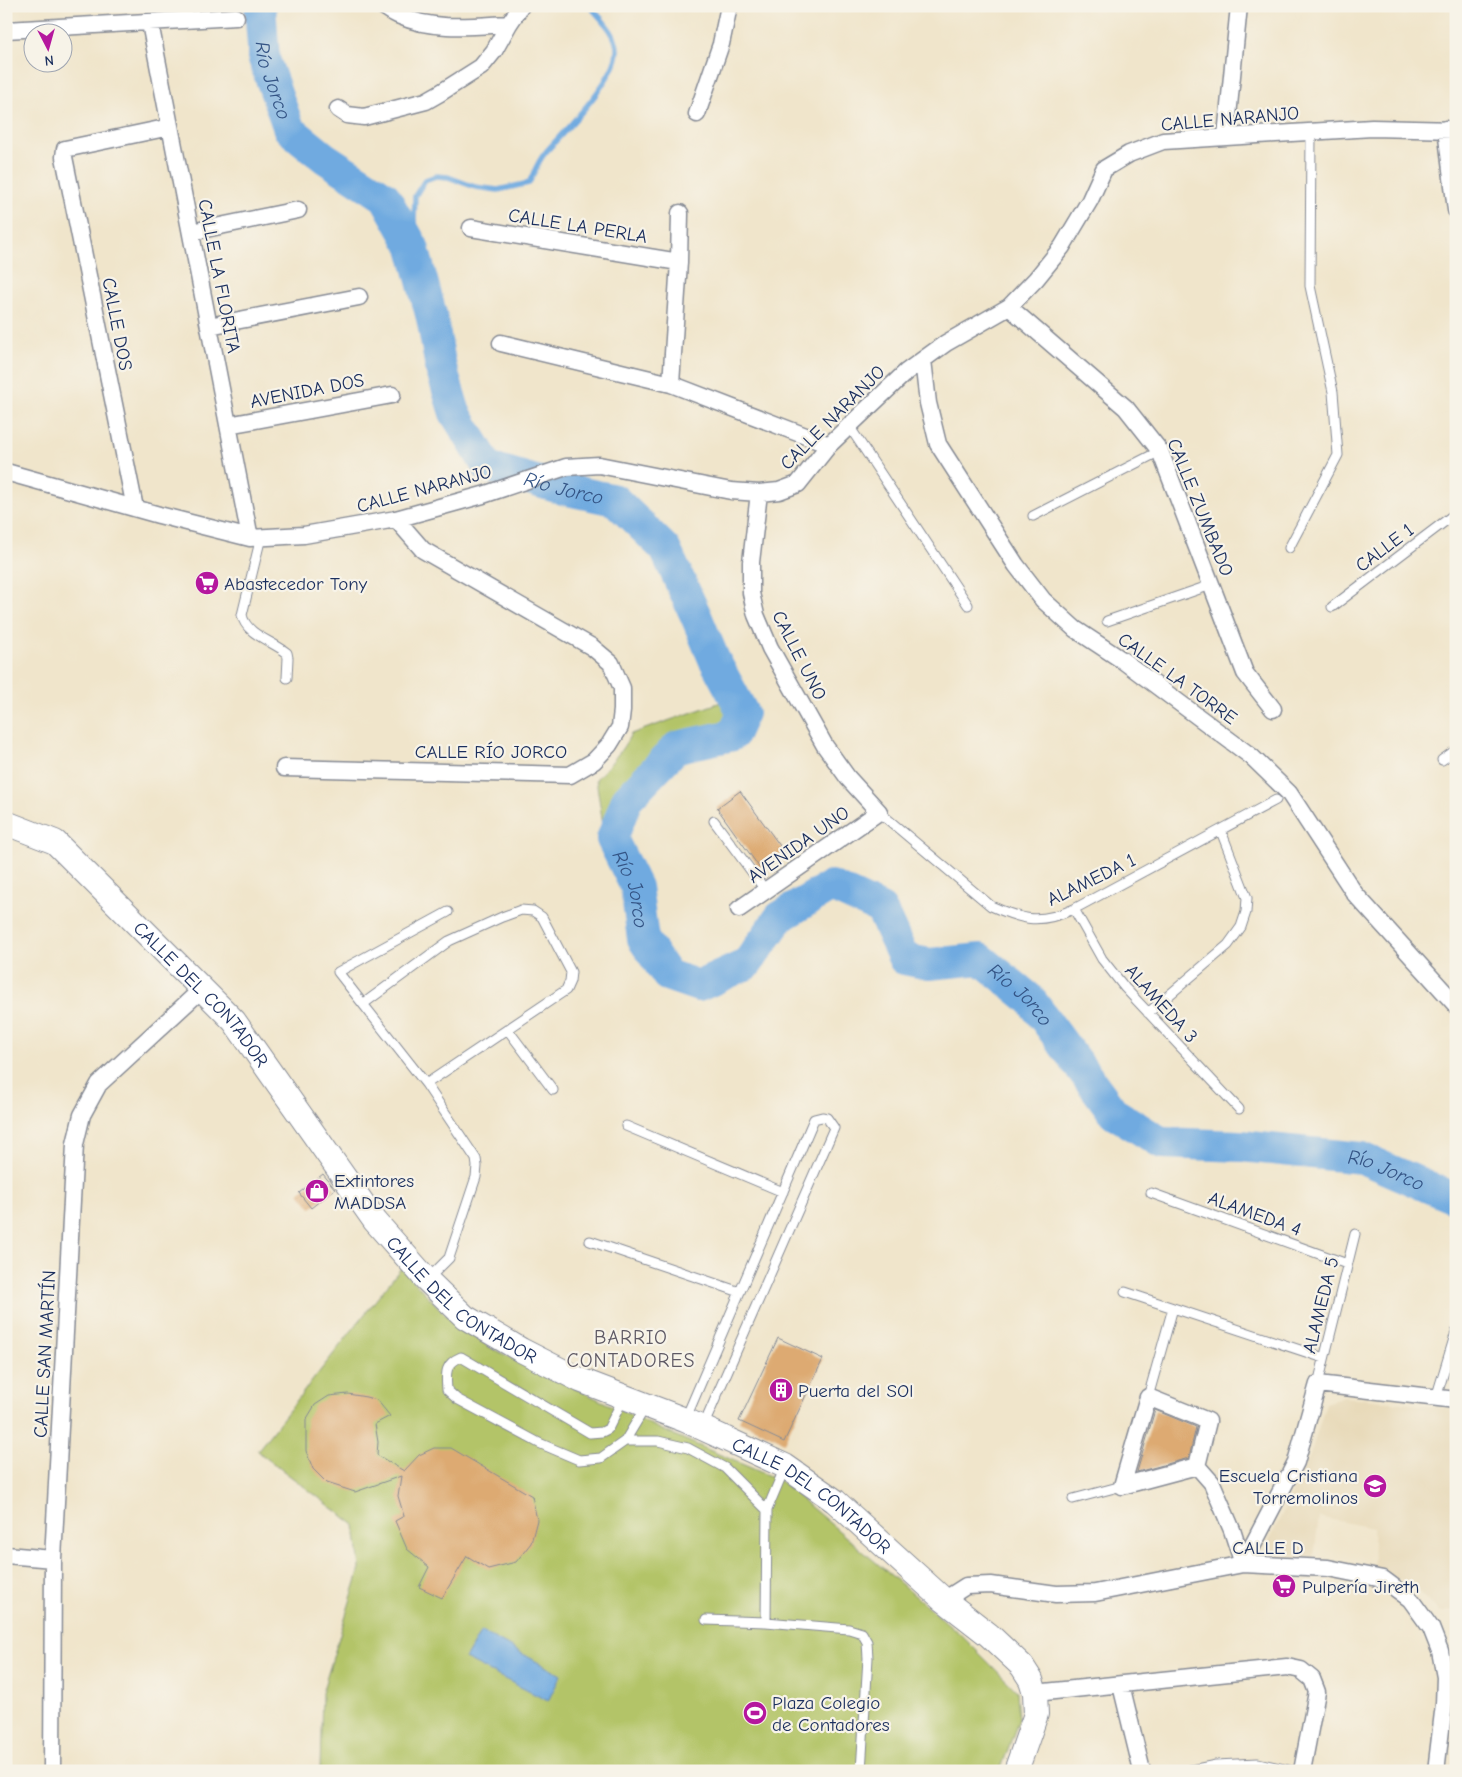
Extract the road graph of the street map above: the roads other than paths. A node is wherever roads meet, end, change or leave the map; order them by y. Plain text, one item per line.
1 (383, 6) edge
2 (521, 6) edge
3 (729, 6) edge
4 (1239, 6) edge
5 (236, 17) dead end
6 (150, 22) junction
7 (509, 24) junction
8 (6, 30) edge
9 (338, 109) dead end
10 (697, 114) dead end
11 (170, 127) junction
12 (1451, 130) edge
13 (1311, 131) junction
14 (1226, 136) junction
15 (298, 210) dead end
16 (1456, 210) edge
17 (680, 213) dead end
18 (471, 228) dead end
19 (191, 232) junction
20 (679, 262) junction
21 (359, 297) dead end
22 (1009, 307) junction
23 (209, 326) junction
24 (501, 342) dead end
25 (923, 360) junction
26 (671, 384) junction
27 (392, 394) dead end
28 (228, 425) junction
29 (849, 426) junction
30 (829, 445) junction
31 (1160, 451) junction
32 (6, 472) edge
33 (759, 493) junction
34 (135, 508) junction
35 (1456, 513) edge
36 (1033, 516) dead end
37 (396, 519) junction
38 (256, 537) junction
39 (1289, 548) dead end
40 (1211, 585) junction
41 (968, 605) dead end
42 (1332, 607) dead end
43 (1108, 622) dead end
44 (287, 678) dead end
45 (1274, 709) dead end
46 (1456, 750) edge
47 (1442, 760) dead end
48 (284, 768) dead end
49 (1276, 800) dead end
50 (879, 812) junction
51 (714, 821) dead end
52 (6, 823) edge
53 (1221, 830) junction
54 (766, 891) junction
55 (740, 909) dead end
56 (1074, 909) junction
57 (448, 912) dead end
58 (202, 989) junction
59 (363, 1004) junction
60 (1456, 1005) edge
61 (1148, 1013) junction
62 (508, 1030) junction
63 (426, 1084) junction
64 (553, 1090) dead end
65 (1239, 1109) dead end
66 (626, 1126) dead end
67 (783, 1192) junction
68 (1151, 1193) dead end
69 (1354, 1234) dead end
70 (590, 1240) dead end
71 (1347, 1264) junction
72 (427, 1280) junction
73 (740, 1292) junction
74 (1125, 1292) dead end
75 (1173, 1308) junction
76 (1456, 1332) edge
77 (1324, 1358) junction
78 (1318, 1384) junction
79 (1148, 1397) junction
80 (1436, 1398) junction
81 (1456, 1400) edge
82 (635, 1401) junction
83 (694, 1424) junction
84 (626, 1442) junction
85 (786, 1466) junction
86 (1198, 1466) junction
87 (1122, 1486) junction
88 (1073, 1499) dead end
89 (768, 1510) junction
90 (6, 1555) edge
91 (53, 1559) junction
92 (1243, 1564) junction
93 (944, 1600) junction
94 (706, 1620) dead end
95 (766, 1622) junction
96 (1121, 1685) junction
97 (1035, 1693) junction
98 (52, 1771) edge
99 (861, 1771) edge
100 (1016, 1771) edge
101 (1142, 1771) edge
102 (1186, 1771) edge
103 (1293, 1771) edge
104 (1302, 1771) edge
105 (1436, 1771) edge

1 - 7 street
2 - 7 street
3 - 10 street
4 - 14 street
5 - 6 street
6 - 8 street
6 - 11 street, CALLE LA FLORITA
7 - 9 street
11 - 19 street, CALLE LA FLORITA
11 - 34 street, CALLE DOS
12 - 13 street, CALLE NARANJO
12 - 16 street
13 - 14 street, CALLE NARANJO
13 - 39 lane
14 - 22 street, CALLE NARANJO
15 - 19 street
17 - 20 street
18 - 20 street, CALLE LA PERLA
19 - 23 street, CALLE LA FLORITA
20 - 26 street
21 - 23 street
22 - 25 street, CALLE NARANJO
22 - 31 street, CALLE ZUMBADO
23 - 28 street, CALLE LA FLORITA
24 - 26 street
25 - 29 street, CALLE NARANJO
25 - 60 street, CALLE LA TORRE
26 - 30 street
27 - 28 street, AVENIDA DOS
28 - 38 street, CALLE LA FLORITA
29 - 30 street, CALLE NARANJO
29 - 41 lane
30 - 33 street, CALLE NARANJO
31 - 36 lane
31 - 40 street, CALLE ZUMBADO
32 - 34 street, CALLE NARANJO
33 - 37 street, CALLE NARANJO
33 - 50 street, CALLE UNO
34 - 38 street, CALLE NARANJO
35 - 42 lane, CALLE 1
37 - 38 street, CALLE NARANJO
37 - 48 street, CALLE RÍO JORCO
38 - 44 lane
40 - 43 lane
40 - 45 street, CALLE ZUMBADO
46 - 47 lane
49 - 53 lane, ALAMEDA 1
50 - 54 street, AVENIDA UNO
50 - 56 lane, ALAMEDA 1
51 - 54 lane
52 - 58 street, CALLE DEL CONTADOR
53 - 56 lane, ALAMEDA 1
53 - 61 lane
54 - 55 street, AVENIDA UNO
56 - 61 lane, ALAMEDA 3
57 - 59 lane
58 - 72 street, CALLE DEL CONTADOR
58 - 91 street, CALLE SAN MARTÍN
59 - 62 lane
59 - 63 lane
61 - 65 lane, ALAMEDA 3
62 - 63 lane
62 - 64 lane
63 - 72 lane
66 - 67 lane
67 - 73 lane
67 - 83 lane
68 - 71 lane, ALAMEDA 4
69 - 71 lane, ALAMEDA 5
70 - 73 lane
71 - 77 lane, ALAMEDA 5
72 - 82 street, CALLE DEL CONTADOR
73 - 83 lane
74 - 75 lane
75 - 77 lane
75 - 79 lane
76 - 80 lane
77 - 78 lane, ALAMEDA 5
78 - 80 street
78 - 92 street
79 - 86 street
79 - 87 street
80 - 81 street
82 - 83 street, CALLE DEL CONTADOR
82 - 84 lane
82 - 84 lane
83 - 85 street, CALLE DEL CONTADOR
84 - 89 lane
85 - 89 lane
85 - 93 street, CALLE DEL CONTADOR
86 - 87 street
86 - 92 street
87 - 88 lane
89 - 95 lane
90 - 91 street
91 - 98 street, CALLE SAN MARTÍN
92 - 93 street, CALLE D
92 - 105 street, CALLE D
93 - 97 street, CALLE DEL CONTADOR
94 - 95 lane
95 - 99 lane
96 - 97 street
96 - 101 street
96 - 104 street
97 - 100 street, CALLE DEL CONTADOR
102 - 103 lane

